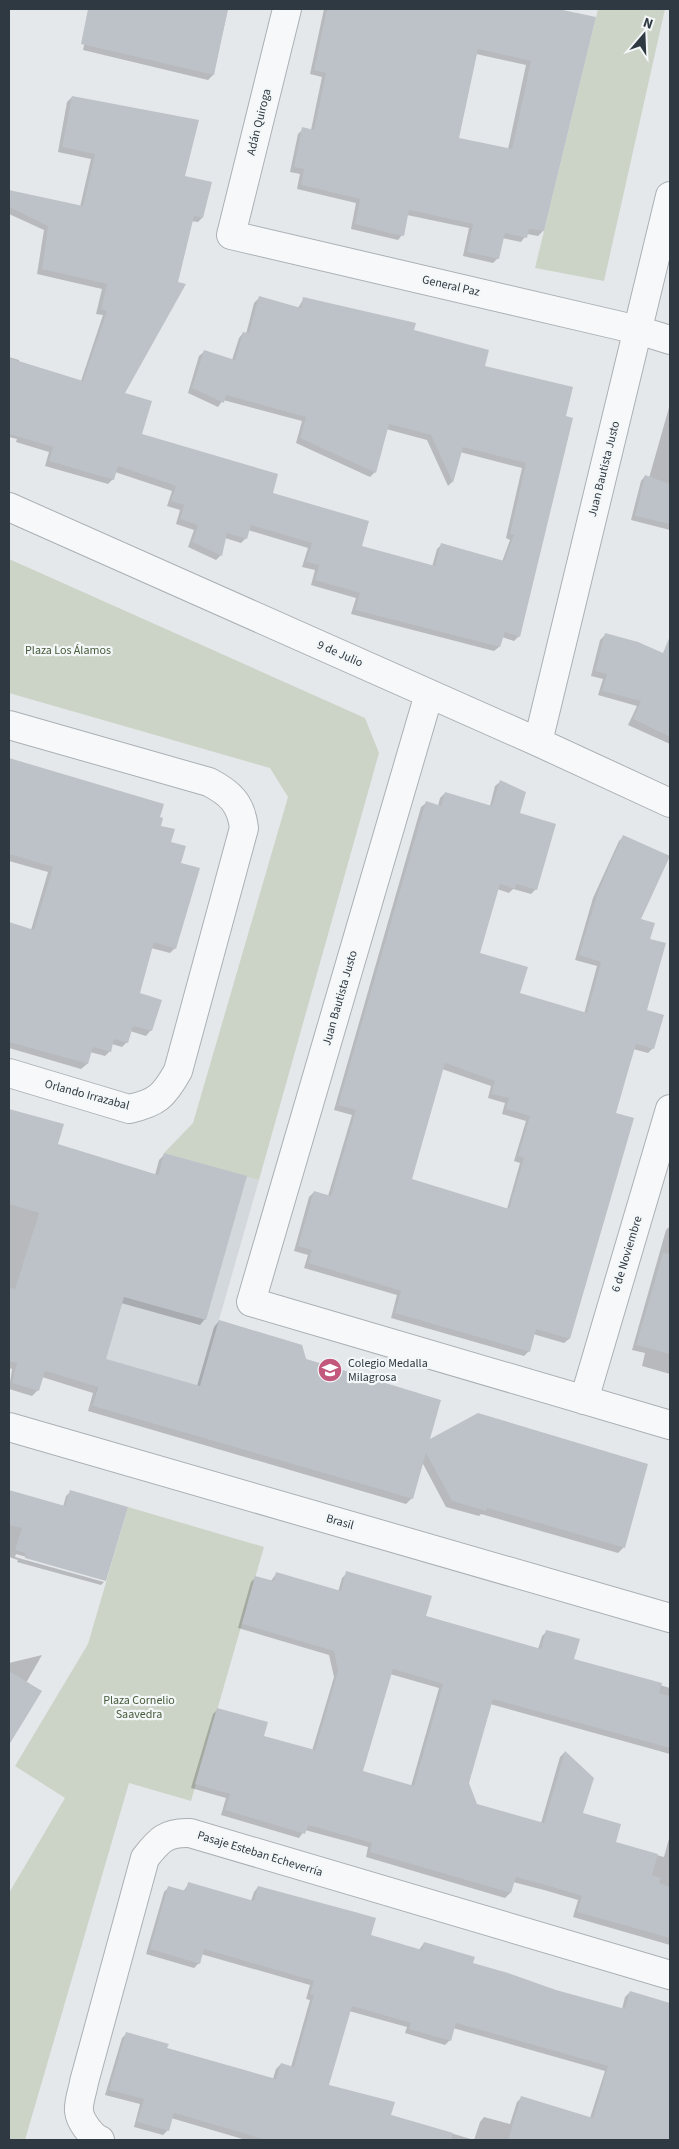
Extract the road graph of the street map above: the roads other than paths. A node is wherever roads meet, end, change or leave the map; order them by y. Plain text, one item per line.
1 (287, 9) edge
2 (670, 196) edge
3 (231, 234) joint
4 (638, 330) junction
5 (670, 340) edge
6 (9, 507) edge
7 (429, 694) junction
8 (9, 725) edge
9 (538, 742) junction
10 (670, 803) edge
11 (9, 1073) edge
12 (670, 1109) edge
13 (584, 1400) junction
14 (670, 1425) edge
15 (9, 1427) edge
16 (670, 1618) edge
17 (670, 1975) edge
18 (100, 2140) edge

1 - 3 street, Adán Quiroga
2 - 4 street, Juan Bautista Justo
3 - 4 street, General Paz
4 - 5 street, General Paz
4 - 9 street, Juan Bautista Justo
6 - 7 street, 9 de Julio
7 - 9 street, 9 de Julio
7 - 13 street, Juan Bautista Justo
8 - 11 street, Orlando Irrazabal
9 - 10 street, 9 de Julio
12 - 13 street, 6 de Noviembre
13 - 14 street
15 - 16 street, Brasil
17 - 18 street, Pasaje Esteban Echeverría

